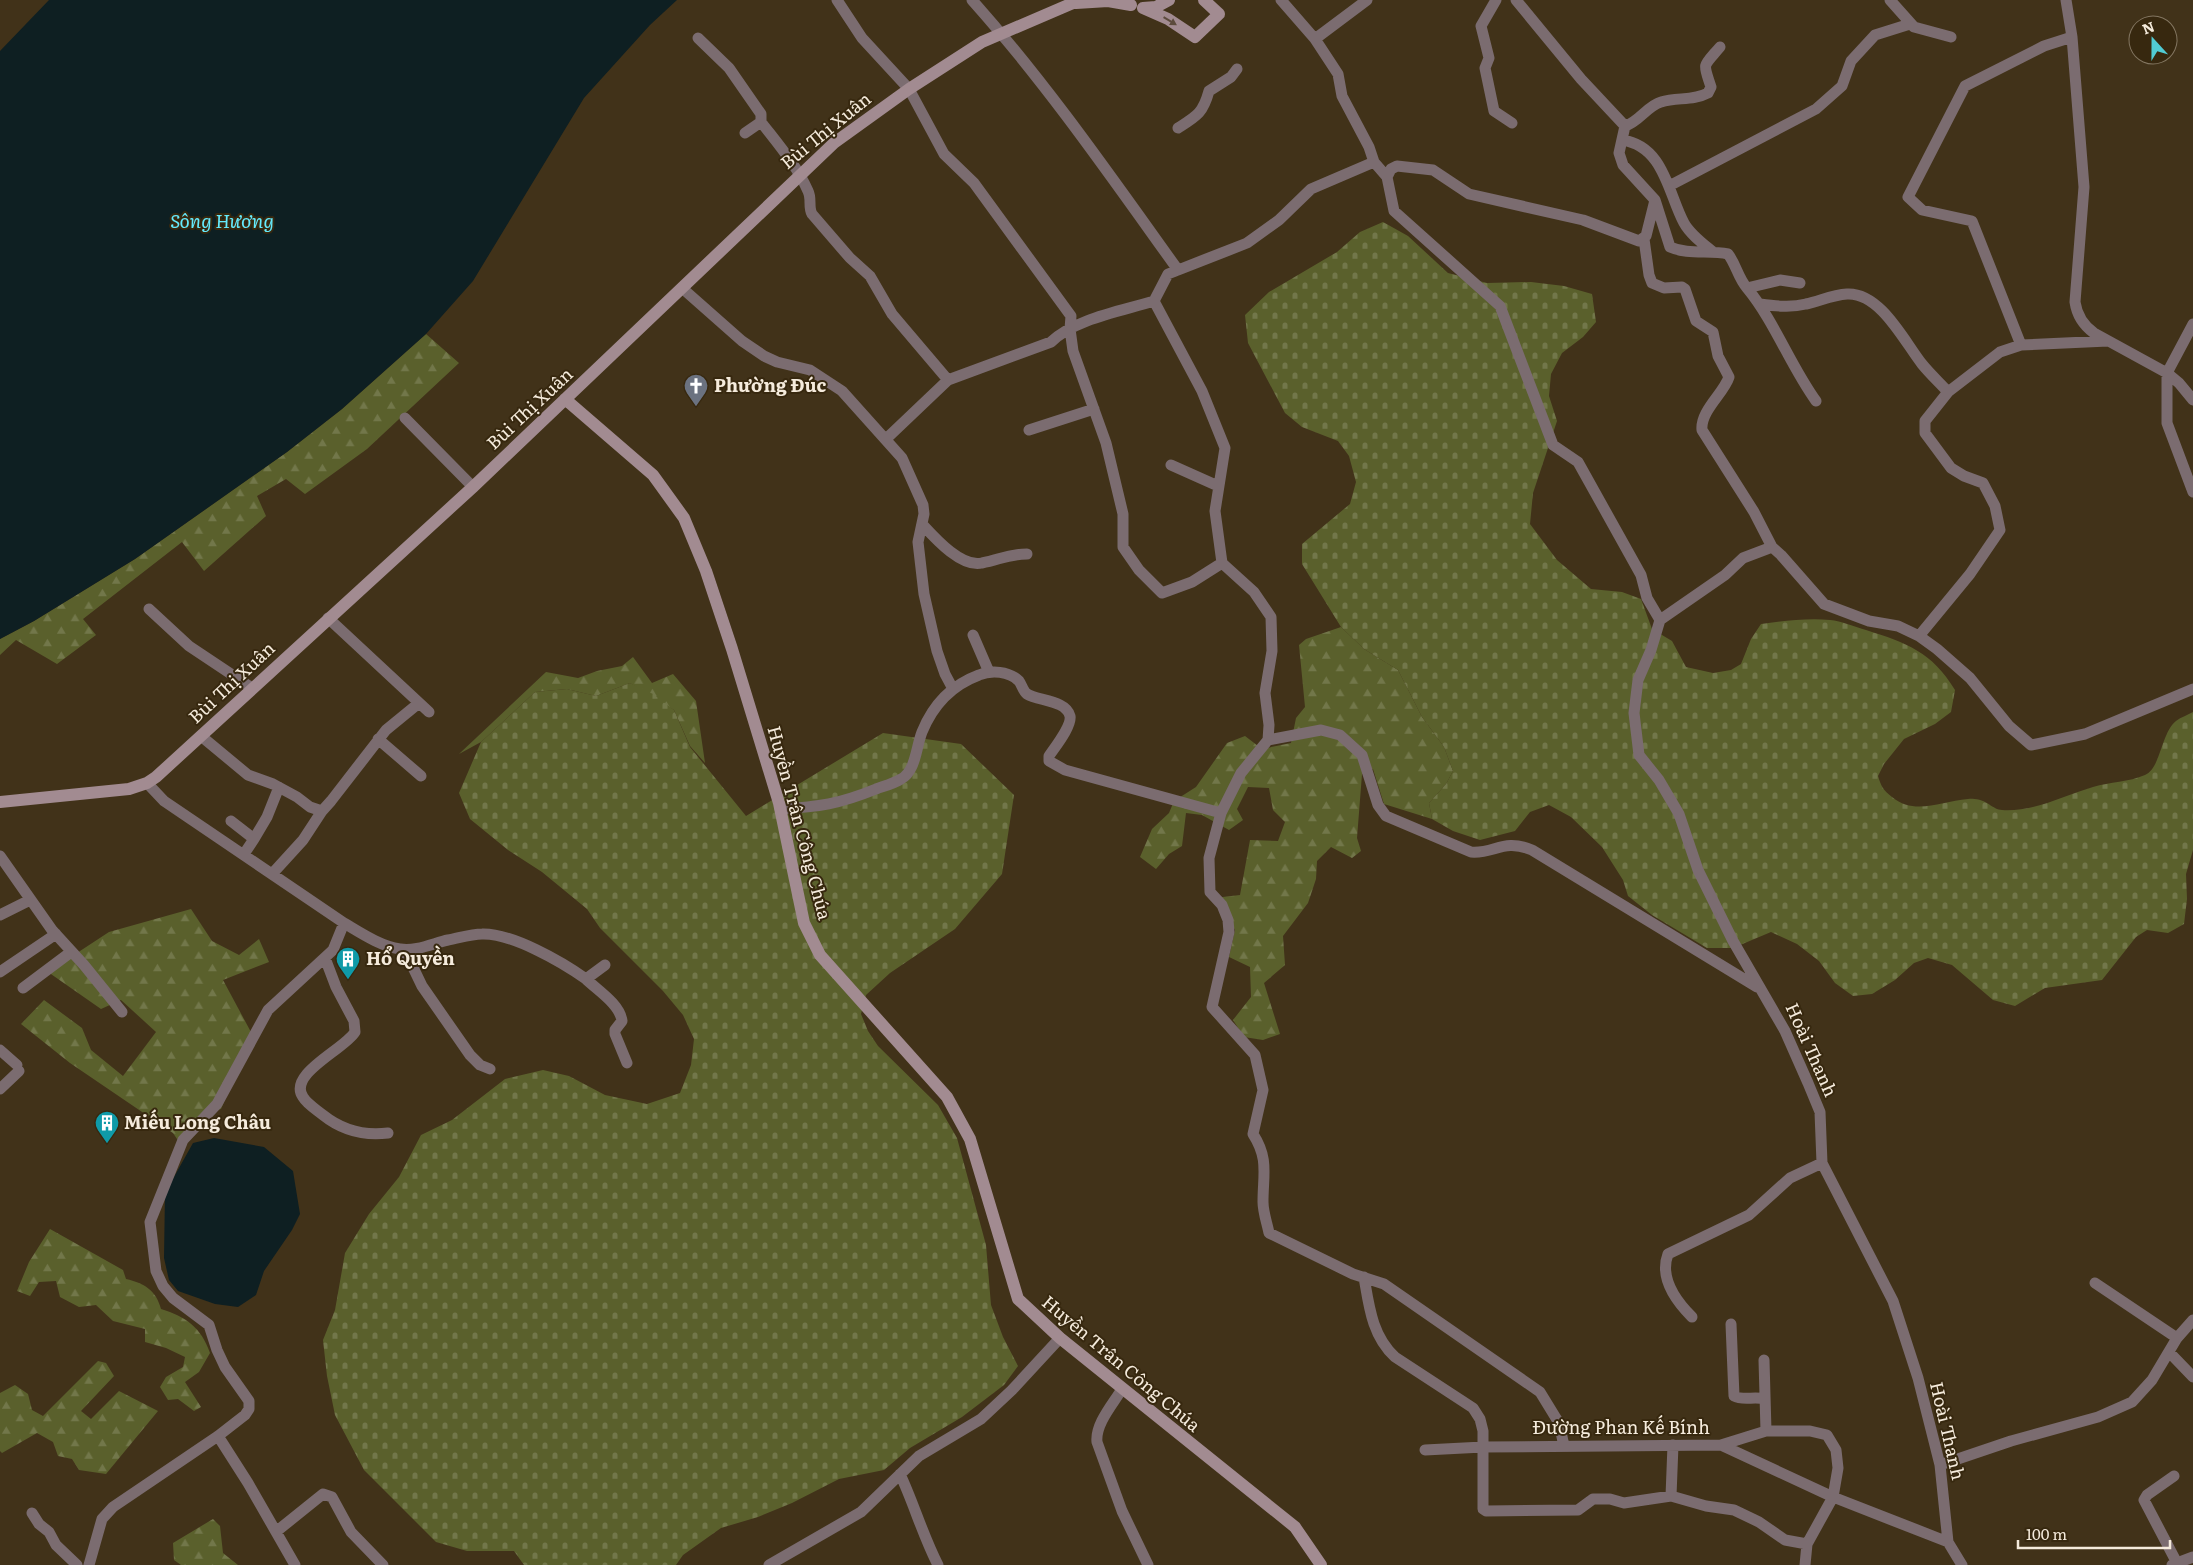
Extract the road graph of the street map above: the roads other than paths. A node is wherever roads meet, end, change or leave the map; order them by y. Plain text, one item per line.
1 (837, 0) edge
2 (972, 0) edge
3 (1169, 0) edge
4 (1204, 0) edge
5 (1281, 0) edge
6 (1367, 0) edge
7 (1496, 0) edge
8 (1516, 0) edge
9 (1890, 0) edge
10 (2066, 0) edge
11 (1078, 1) edge
12 (1132, 4) edge
13 (1910, 24) junction
14 (1001, 33) junction
15 (1950, 37) dead end
16 (2072, 37) junction
17 (698, 38) dead end
18 (1315, 39) junction
19 (1720, 47) dead end
20 (1238, 69) dead end
21 (909, 88) junction
22 (761, 122) junction
23 (1512, 123) dead end
24 (1625, 126) junction
25 (1178, 128) dead end
26 (745, 132) dead end
27 (1622, 140) junction
28 (1374, 162) junction
29 (800, 174) junction
30 (1387, 177) junction
31 (1669, 186) junction
32 (1655, 200) junction
33 (1644, 239) junction
34 (1712, 251) junction
35 (1178, 270) junction
36 (1800, 283) dead end
37 (682, 288) junction
38 (1747, 288) junction
39 (1154, 301) junction
40 (1760, 304) junction
41 (2193, 324) edge
42 (1070, 329) junction
43 (2108, 340) junction
44 (2021, 345) junction
45 (2167, 373) junction
46 (948, 380) junction
47 (1948, 392) junction
48 (565, 399) junction
49 (2193, 400) edge
50 (1816, 401) dead end
51 (1094, 408) junction
52 (405, 418) dead end
53 (1029, 430) dead end
54 (886, 439) junction
55 (1171, 465) dead end
56 (1218, 486) junction
57 (473, 487) junction
58 (2193, 492) edge
59 (922, 524) junction
60 (1772, 547) junction
61 (1027, 554) dead end
62 (1222, 563) junction
63 (149, 609) dead end
64 (328, 618) junction
65 (1660, 620) junction
66 (973, 635) dead end
67 (1919, 636) junction
68 (989, 672) junction
69 (252, 688) junction
70 (953, 689) junction
71 (2193, 689) edge
72 (419, 703) junction
73 (429, 712) dead end
74 (201, 736) junction
75 (378, 739) junction
76 (1268, 740) junction
77 (421, 776) dead end
78 (147, 784) junction
79 (279, 787) junction
80 (0, 802) edge
81 (780, 810) junction
82 (322, 811) junction
83 (1220, 813) junction
84 (231, 821) dead end
85 (254, 839) junction
86 (244, 854) junction
87 (0, 856) edge
88 (272, 874) junction
89 (30, 900) junction
90 (0, 915) edge
91 (344, 924) junction
92 (56, 934) junction
93 (402, 950) junction
94 (71, 952) junction
95 (325, 958) junction
96 (605, 965) dead end
97 (0, 972) edge
98 (586, 979) junction
99 (23, 988) dead end
100 (1758, 988) junction
101 (122, 1012) dead end
102 (0, 1050) edge
103 (627, 1063) dead end
104 (490, 1069) dead end
105 (0, 1089) edge
106 (388, 1133) dead end
107 (1822, 1163) junction
108 (1364, 1277) junction
109 (2095, 1283) dead end
110 (1692, 1317) dead end
111 (2193, 1320) edge
112 (1731, 1324) dead end
113 (1060, 1338) junction
114 (2176, 1338) junction
115 (2169, 1352) junction
116 (1764, 1360) dead end
117 (2193, 1377) edge
118 (1122, 1390) junction
119 (1764, 1399) junction
120 (1766, 1431) junction
121 (218, 1436) junction
122 (1673, 1445) junction
123 (1721, 1445) junction
124 (1483, 1446) junction
125 (1564, 1446) junction
126 (1425, 1450) dead end
127 (1940, 1465) junction
128 (900, 1474) junction
129 (2174, 1476) dead end
130 (1671, 1496) junction
131 (1833, 1497) junction
132 (32, 1513) dead end
133 (277, 1532) junction
134 (1948, 1542) junction
135 (1806, 1544) junction
136 (2193, 1557) edge
137 (93, 1563) edge
138 (2174, 1564) edge
139 (77, 1565) edge
140 (295, 1565) edge
141 (383, 1565) edge
142 (769, 1565) edge
143 (938, 1565) edge
144 (1148, 1565) edge
145 (1321, 1565) edge
146 (1805, 1565) edge
147 (1962, 1565) edge

1 - 21 street
2 - 14 street
3 - 12 street
12 -> 4 street
5 - 18 street
6 - 18 street
7 - 23 street
8 - 24 street
9 - 13 street
10 - 16 street
11 - 12 street
11 - 14 street, Bùi Thị Xuân
13 - 15 street
13 - 31 street
14 - 21 street, Bùi Thị Xuân
14 - 35 street
16 - 43 street
16 - 44 street
17 - 22 street
18 - 28 street
19 - 24 street
20 - 25 street
21 - 29 street, Bùi Thị Xuân
21 - 42 street
22 - 26 street
22 - 29 street
24 - 27 street
27 - 31 street
27 - 32 street
28 - 30 street
28 - 35 street
29 - 37 street, Bùi Thị Xuân
29 - 46 street
30 - 33 street
30 - 65 street
31 - 34 street
32 - 33 street
32 - 34 street
33 - 60 street
34 - 38 street
35 - 39 street
36 - 38 street
37 - 48 street, Bùi Thị Xuân
37 - 54 street
38 - 40 street
39 - 42 street
39 - 56 street
40 - 47 street
40 - 50 street
41 - 45 street
42 - 46 street
42 - 51 street
43 - 44 street
43 - 45 street
44 - 47 street
45 - 49 street
45 - 58 street
46 - 54 street
47 - 67 street
48 - 57 street, Bùi Thị Xuân
48 - 81 street, Huyền Trân Công Chúa
51 - 53 street
51 - 62 street
52 - 57 street
54 - 59 street
55 - 56 street
56 - 62 street
57 - 64 street, Bùi Thị Xuân
59 - 61 street
59 - 70 street
60 - 65 street
60 - 67 street
62 - 76 street
63 - 69 street
64 - 69 street, Bùi Thị Xuân
64 - 72 street
65 - 100 street, Hoài Thanh
66 - 68 street
67 - 71 street
68 - 70 street
68 - 83 street
69 - 74 street, Bùi Thị Xuân
70 - 81 street
72 - 73 street
72 - 75 street
74 - 78 street, Bùi Thị Xuân
74 - 79 street
75 - 77 street
75 - 82 street
76 - 83 street
76 - 100 street
78 - 80 street, Bùi Thị Xuân
78 - 86 street
79 - 82 street
79 - 85 street
81 - 113 street, Huyền Trân Công Chúa
82 - 88 street
83 - 108 street
84 - 85 street
85 - 86 street
86 - 88 street
87 - 89 street
88 - 91 street
89 - 90 street
89 - 92 street
91 - 93 street
91 - 95 street
92 - 94 street
92 - 97 street
93 - 98 street
93 - 104 street
94 - 99 street
94 - 101 street
95 - 106 street
95 - 121 street
96 - 98 street
98 - 103 street
100 - 107 street, Hoài Thanh
102 - 105 street
107 - 110 street
107 - 127 street, Hoài Thanh
108 - 124 street
108 - 125 street
109 - 114 street
111 - 114 street
112 - 119 street
113 - 118 street, Huyền Trân Công Chúa
113 - 128 street
114 - 115 street
115 - 117 street
115 - 127 street
116 - 119 street
118 - 144 street
118 - 145 street, Huyền Trân Công Chúa
119 - 120 street
120 - 123 street
120 - 131 street
121 - 133 street
121 - 137 street
122 - 123 street, Đường Phan Kế Bính
122 - 125 street, Đường Phan Kế Bính
122 - 130 street
123 - 131 street, Đường Phan Kế Bính
124 - 125 street, Đường Phan Kế Bính
124 - 126 street, Đường Phan Kế Bính
124 - 130 street
127 - 134 street, Hoài Thanh
128 - 142 street
128 - 143 street
129 - 138 street
130 - 135 street
131 - 134 street, Đường Phan Kế Bính
131 - 135 street
132 - 139 street
133 - 140 street
133 - 141 street
134 - 147 street, Hoài Thanh
135 - 146 street
136 - 138 street

